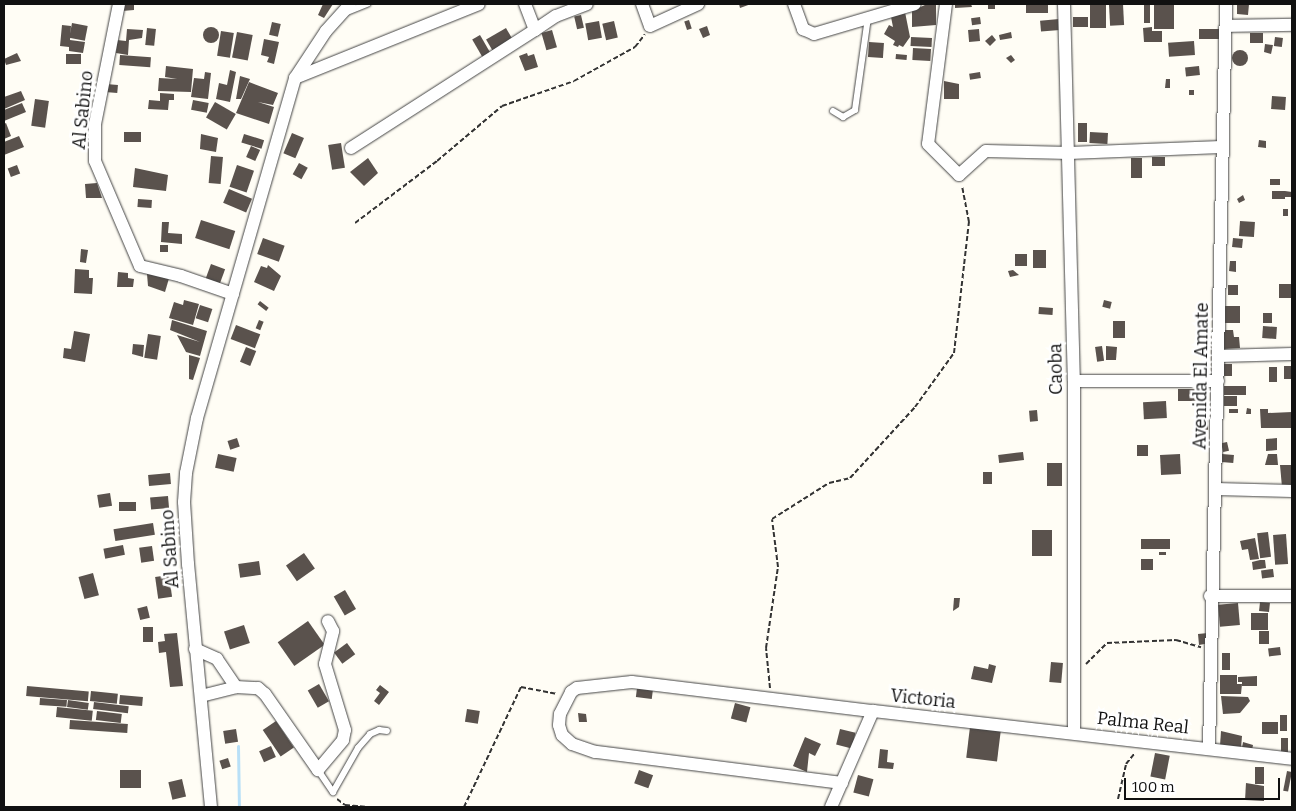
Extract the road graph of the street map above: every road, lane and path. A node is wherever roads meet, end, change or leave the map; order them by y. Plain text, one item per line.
1 (119, 4) edge
2 (367, 4) edge
3 (479, 4) edge
4 (525, 4) edge
5 (588, 4) edge
6 (642, 4) edge
7 (698, 4) edge
8 (794, 4) edge
9 (916, 4) edge
10 (946, 4) edge
11 (1064, 4) edge
12 (1226, 4) edge
13 (347, 8) edge
14 (868, 17) junction
15 (1292, 25) edge
16 (650, 26) junction
17 (1226, 26) junction
18 (535, 30) junction
19 (295, 78) junction
20 (832, 111) dead end
21 (1221, 147) junction
22 (351, 148) dead end
23 (1069, 153) junction
24 (959, 174) junction
25 (355, 223) dead end
26 (233, 294) junction
27 (1292, 354) edge
28 (1220, 356) junction
29 (1074, 381) junction
30 (1218, 381) junction
31 (1216, 489) junction
32 (1292, 491) edge
33 (1210, 596) junction
34 (1292, 596) edge
35 (328, 621) dead end
36 (195, 649) junction
37 (1213, 650) junction
38 (1075, 678) junction
39 (236, 687) junction
40 (201, 696) junction
41 (568, 696) junction
42 (772, 698) junction
43 (874, 711) junction
44 (387, 731) dead end
45 (1074, 733) junction
46 (1145, 742) junction
47 (1208, 748) junction
48 (1292, 759) edge
49 (318, 770) junction
50 (842, 783) junction
51 (333, 792) junction
52 (1118, 799) dead end
53 (211, 807) edge
54 (368, 807) edge
55 (464, 807) edge
56 (831, 807) edge

1 - 26 street, Al Sabino
2 - 13 lane
3 - 19 street
4 - 18 street
5 - 18 street
6 - 16 street
7 - 16 street
8 - 14 street
9 - 14 street
10 - 24 street
11 - 23 street, Caoba
12 - 17 street, Avenida El Amate
13 - 19 street, Al Sabino
14 - 20 lane
15 - 17 street
16 - 25 path
17 - 21 street, Avenida El Amate
18 - 22 street
19 - 26 street, Al Sabino
21 - 23 street
21 - 28 street, Avenida El Amate
23 - 24 street
23 - 29 street, Caoba
24 - 42 path
26 - 36 street, Al Sabino
27 - 28 street
28 - 30 street, Avenida El Amate
29 - 30 street
29 - 38 street, Caoba
30 - 31 street, Avenida El Amate
31 - 32 street
31 - 33 street, Avenida El Amate
33 - 34 street
33 - 37 street, Avenida El Amate
35 - 49 street
36 - 39 street
36 - 40 street, Al Sabino
37 - 38 path
37 - 47 street, Avenida El Amate
38 - 45 street, Caoba
39 - 40 street
39 - 49 street
40 - 53 street, Al Sabino
41 - 42 street
41 - 50 street
41 - 55 path
42 - 43 street
43 - 45 street, Victoria
43 - 50 street, Victoria
44 - 51 lane
45 - 46 street, Palma Real
46 - 47 street, Palma Real
46 - 52 path
47 - 48 street, Palma Real
49 - 51 lane
50 - 56 street, Victoria
51 - 54 path

